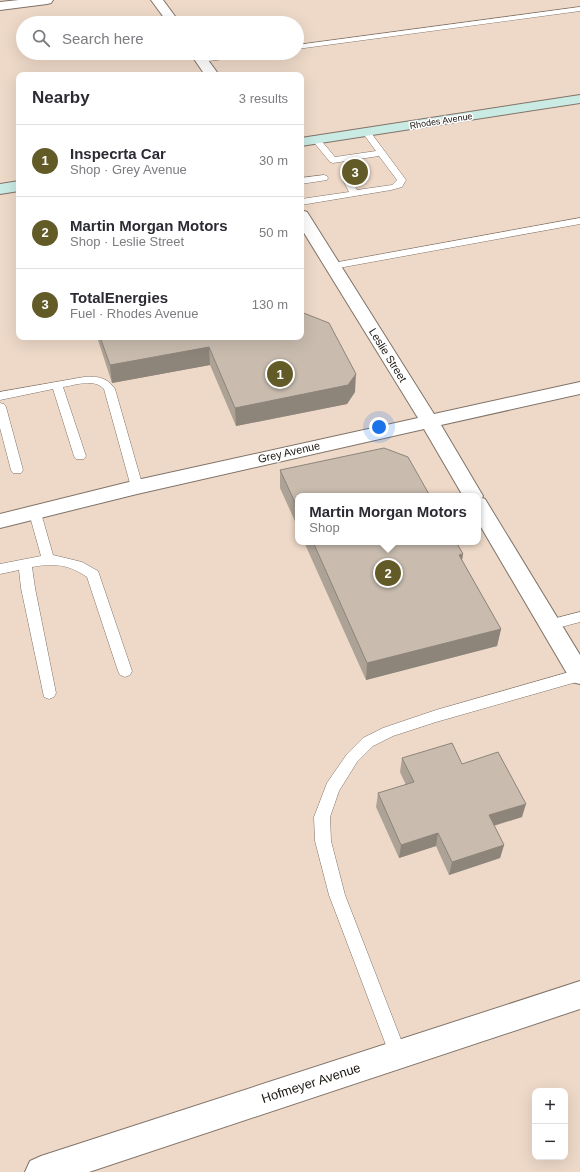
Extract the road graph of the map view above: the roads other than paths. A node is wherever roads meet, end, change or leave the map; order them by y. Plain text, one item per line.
1 (47, 0) edge
2 (157, 0) edge
3 (0, 6) edge
4 (580, 9) edge
5 (169, 16) edge
6 (304, 46) edge
7 (201, 60) edge
8 (210, 72) edge
9 (580, 99) edge
10 (366, 132) junction
11 (316, 140) junction
12 (304, 142) edge
13 (382, 153) junction
14 (324, 178) dead end
15 (347, 180) dead end
16 (304, 181) edge
17 (16, 186) edge
18 (0, 189) edge
19 (355, 194) junction
20 (304, 202) edge
21 (304, 220) edge
22 (580, 221) edge
23 (333, 266) junction
24 (57, 385) junction
25 (580, 388) edge
26 (0, 396) edge
27 (0, 407) edge
28 (429, 421) junction
29 (80, 456) dead end
30 (16, 470) dead end
31 (137, 487) junction
32 (471, 493) edge
33 (481, 509) edge
34 (35, 513) junction
35 (0, 521) edge
36 (48, 559) junction
37 (25, 564) junction
38 (0, 569) edge
39 (580, 617) edge
40 (550, 625) junction
41 (125, 671) dead end
42 (580, 675) edge
43 (49, 693) dead end
44 (580, 995) edge
45 (398, 1055) junction
46 (41, 1172) edge

1 - 3 street
2 - 5 street
4 - 6 lane
7 - 8 street
9 - 10 street, Rhodes Avenue
10 - 11 street, Rhodes Avenue
10 - 13 lane
11 - 12 street, Rhodes Avenue
11 - 13 lane
13 - 19 lane
14 - 16 lane
15 - 19 lane
17 - 18 street
19 - 20 lane
21 - 23 street, Leslie Street
22 - 23 lane
23 - 28 street, Leslie Street
24 - 26 lane
24 - 29 lane
24 - 31 lane
25 - 28 street, Grey Avenue
27 - 30 lane
28 - 31 street, Grey Avenue
28 - 32 street, Leslie Street
31 - 34 street, Grey Avenue
33 - 40 street
34 - 35 street, Grey Avenue
34 - 36 lane
36 - 37 lane
36 - 41 lane
37 - 38 lane
37 - 43 lane
39 - 40 lane
40 - 42 street
42 - 45 lane
44 - 45 street, Hofmeyer Avenue
45 - 46 street, Hofmeyer Avenue

